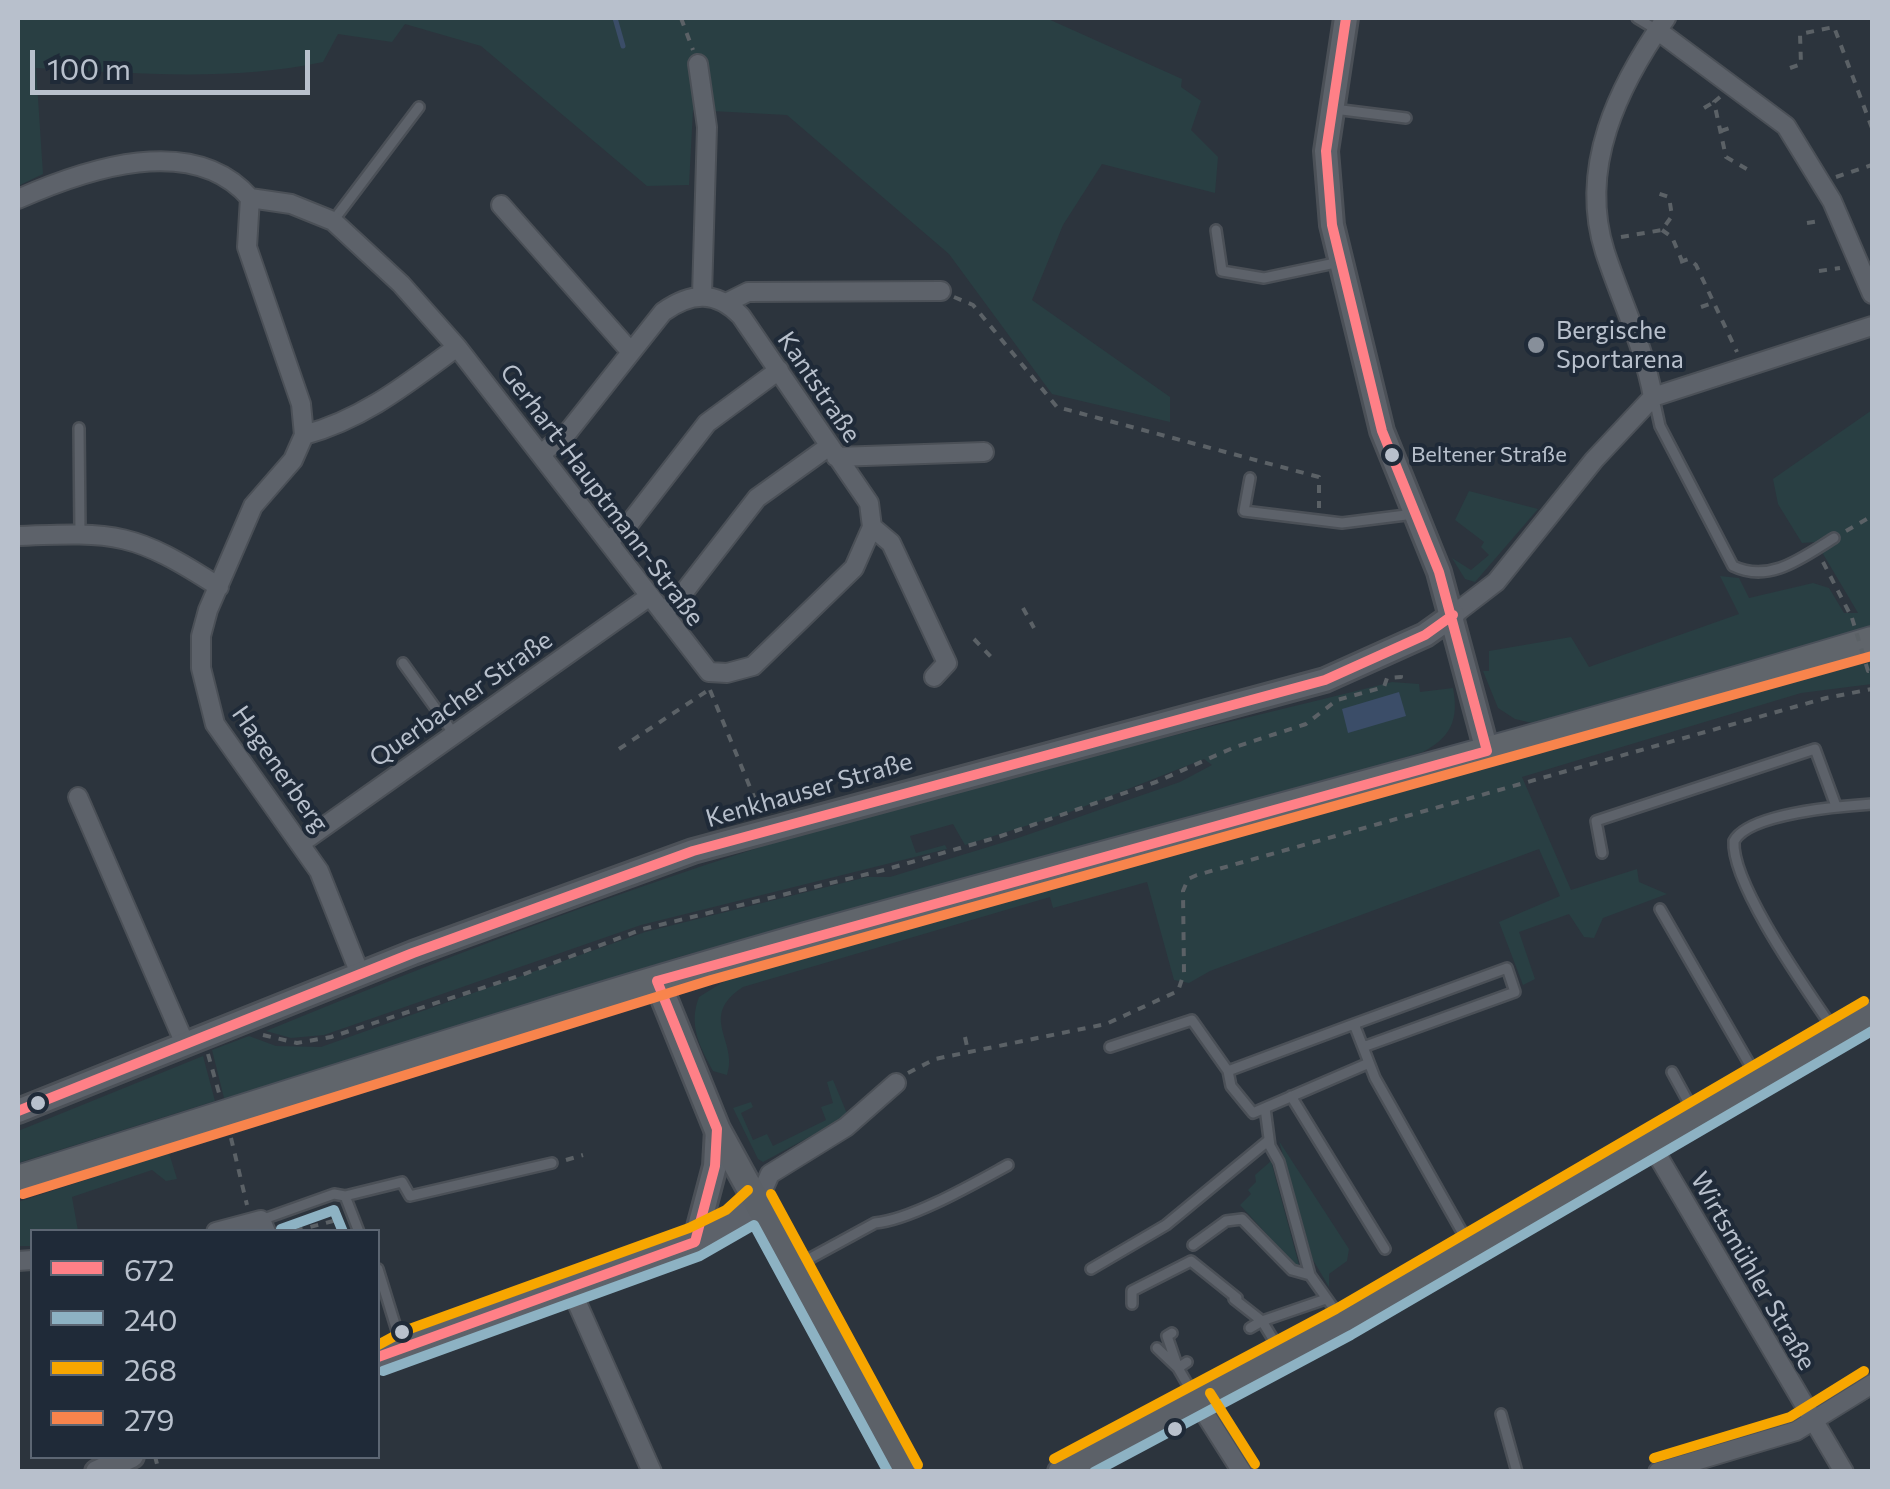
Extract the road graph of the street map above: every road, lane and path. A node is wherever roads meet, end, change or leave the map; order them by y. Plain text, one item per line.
1 (681, 18) edge
2 (1346, 18) edge
3 (1636, 18) edge
4 (1662, 24) edge
5 (698, 64) joint
6 (1790, 68) dead end
7 (1732, 82) junction
8 (1714, 102) junction
9 (419, 107) dead end
10 (1704, 108) dead end
11 (1331, 109) junction
12 (1406, 118) dead end
13 (1733, 128) dead end
14 (1872, 128) edge
15 (1720, 131) junction
16 (1725, 155) junction
17 (1718, 159) dead end
18 (1872, 165) edge
19 (1752, 172) dead end
20 (1822, 182) junction
21 (1658, 193) dead end
22 (18, 198) edge
23 (250, 198) junction
24 (500, 206) dead end
25 (333, 221) junction
26 (1216, 230) dead end
27 (1662, 230) junction
28 (1602, 241) junction
29 (1340, 262) junction
30 (940, 291) joint
31 (1872, 294) edge
32 (702, 295) junction
33 (728, 302) junction
34 (1712, 303) junction
35 (1700, 306) dead end
36 (1872, 326) edge
37 (457, 347) junction
38 (631, 352) junction
39 (1743, 366) junction
40 (779, 370) junction
41 (1653, 397) junction
42 (79, 428) dead end
43 (304, 435) junction
44 (832, 452) junction
45 (984, 452) dead end
46 (541, 454) junction
47 (1250, 478) dead end
48 (1417, 514) junction
49 (1872, 516) edge
50 (1319, 521) junction
51 (872, 527) junction
52 (80, 534) junction
53 (18, 536) edge
54 (1834, 538) joint
55 (608, 541) junction
56 (1816, 550) junction
57 (219, 587) junction
58 (650, 596) junction
59 (1022, 608) dead end
60 (663, 613) junction
61 (1453, 614) junction
62 (1034, 628) dead end
63 (974, 639) dead end
64 (1872, 640) edge
65 (1394, 650) junction
66 (993, 659) dead end
67 (402, 663) dead end
68 (1872, 670) edge
69 (934, 677) dead end
70 (1872, 689) edge
71 (454, 735) junction
72 (619, 749) dead end
73 (1486, 751) junction
74 (78, 797) dead end
75 (1872, 804) edge
76 (1836, 806) junction
77 (766, 828) junction
78 (301, 843) junction
79 (1602, 853) dead end
80 (1660, 909) dead end
81 (360, 974) junction
82 (657, 981) junction
83 (1872, 1014) edge
84 (253, 1017) junction
85 (1354, 1024) junction
86 (1838, 1034) junction
87 (965, 1037) dead end
88 (194, 1041) junction
89 (1110, 1047) dead end
90 (1363, 1047) junction
91 (968, 1052) junction
92 (1369, 1063) junction
93 (1228, 1071) junction
94 (1672, 1072) dead end
95 (1759, 1082) junction
96 (896, 1083) joint
97 (1291, 1096) junction
98 (1265, 1108) junction
99 (18, 1111) edge
100 (225, 1115) junction
101 (1697, 1118) junction
102 (717, 1129) junction
103 (1269, 1140) junction
104 (1652, 1146) junction
105 (583, 1155) dead end
106 (568, 1159) dead end
107 (552, 1163) dead end
108 (1008, 1165) dead end
109 (18, 1180) edge
110 (345, 1196) junction
111 (758, 1201) junction
112 (330, 1210) dead end
113 (332, 1224) edge
114 (263, 1226) edge
115 (224, 1229) edge
116 (234, 1229) edge
117 (359, 1229) edge
118 (694, 1242) junction
119 (1192, 1244) dead end
120 (1472, 1248) junction
121 (1385, 1249) dead end
122 (796, 1266) junction
123 (1091, 1269) dead end
124 (1310, 1275) junction
125 (570, 1287) junction
126 (380, 1288) edge
127 (1326, 1298) junction
128 (1132, 1304) dead end
129 (1262, 1321) junction
130 (1343, 1322) junction
131 (1250, 1328) dead end
132 (1172, 1333) dead end
133 (1157, 1348) dead end
134 (1283, 1354) junction
135 (387, 1356) edge
136 (1183, 1365) junction
137 (1872, 1384) edge
138 (1198, 1401) junction
139 (1501, 1414) dead end
140 (1812, 1418) junction
141 (125, 1459) edge
142 (97, 1472) edge
143 (652, 1472) edge
144 (905, 1472) edge
145 (1061, 1472) edge
146 (1242, 1472) edge
147 (1518, 1472) edge
148 (1658, 1472) edge
149 (1844, 1472) edge

1 - 5 path
2 - 11 street
3 - 4 lane
4 - 7 street
4 - 28 street
5 - 32 street
6 - 14 path
7 - 8 path
7 - 20 street
8 - 10 path
8 - 15 path
9 - 25 lane
11 - 12 lane
11 - 29 street
13 - 15 path
15 - 16 path
16 - 17 path
16 - 19 path
18 - 20 path
20 - 31 street
21 - 27 path
22 - 23 street
23 - 25 street
23 - 43 street
24 - 38 street
25 - 37 street, Gerhart-Hauptmann-Straße
26 - 29 lane
27 - 28 path
27 - 34 path
28 - 41 street
29 - 48 street
30 - 33 street
30 - 50 path
32 - 33 street
32 - 38 street
33 - 40 street, Kantstraße
34 - 35 path
34 - 39 path
36 - 39 street
37 - 43 street
37 - 46 street, Gerhart-Hauptmann-Straße
38 - 46 street
39 - 41 street
40 - 44 street, Kantstraße
40 - 55 street
41 - 56 lane
41 - 61 street
42 - 52 lane
43 - 57 street, Hagenerberg
44 - 45 street
44 - 51 street, Kantstraße
44 - 60 street
46 - 55 street, Gerhart-Hauptmann-Straße
47 - 50 lane
48 - 50 lane
48 - 61 street
49 - 54 path
51 - 60 street, Gerhart-Hauptmann-Straße
51 - 69 street, Kantstraße
52 - 53 street
52 - 57 street
54 - 56 lane
55 - 58 street, Gerhart-Hauptmann-Straße
56 - 68 path, bridge
57 - 78 street, Hagenerberg
58 - 60 street, Gerhart-Hauptmann-Straße
58 - 71 street, Querbacher Straße
59 - 62 path
61 - 65 street, Kenkhauser Straße
61 - 73 street
63 - 66 path
64 - 73 main road
65 - 77 street, Kenkhauser Straße
65 - 84 path
67 - 71 lane
70 - 91 path
71 - 78 street, Querbacher Straße
72 - 77 path
73 - 82 main road
74 - 88 street
75 - 76 lane
76 - 79 lane
76 - 86 lane
77 - 81 street, Kenkhauser Straße
78 - 81 street, Hagenerberg
80 - 95 lane
81 - 84 street, Kenkhauser Straße
82 - 100 main road
82 - 102 main road
83 - 86 main road
84 - 88 street, Kenkhauser Straße
85 - 90 lane
85 - 90 lane
85 - 93 lane
86 - 95 main road
87 - 91 path
88 - 99 street, Kenkhauser Straße
88 - 100 path
89 - 93 lane
90 - 92 lane
91 - 96 path
92 - 97 lane
92 - 120 lane
93 - 98 lane
94 - 101 lane
95 - 101 main road
96 - 111 street
97 - 98 lane
97 - 121 lane
98 - 103 lane
100 - 109 main road
100 - 115 path
101 - 104 main road
102 - 111 main road
102 - 118 street
103 - 123 lane
103 - 124 lane
104 - 120 main road
104 - 140 street, Wirtsmühler Straße
105 - 106 path
107 - 110 lane
108 - 122 lane
110 - 114 lane
110 - 117 lane
111 - 118 street
111 - 122 main road
112 - 113 path
114 - 116 street
118 - 125 street
119 - 124 lane
120 - 130 main road
122 - 144 main road
124 - 127 lane
125 - 135 street
125 - 143 street
126 - 135 lane
127 - 129 lane
127 - 130 lane
128 - 129 lane
129 - 131 lane
129 - 134 lane
130 - 134 main road
132 - 136 lane
133 - 136 lane
134 - 138 main road
136 - 138 lane
137 - 140 street
138 - 145 main road
138 - 146 street
139 - 147 lane
140 - 148 street
140 - 149 street, Wirtsmühler Straße
141 - 142 street

